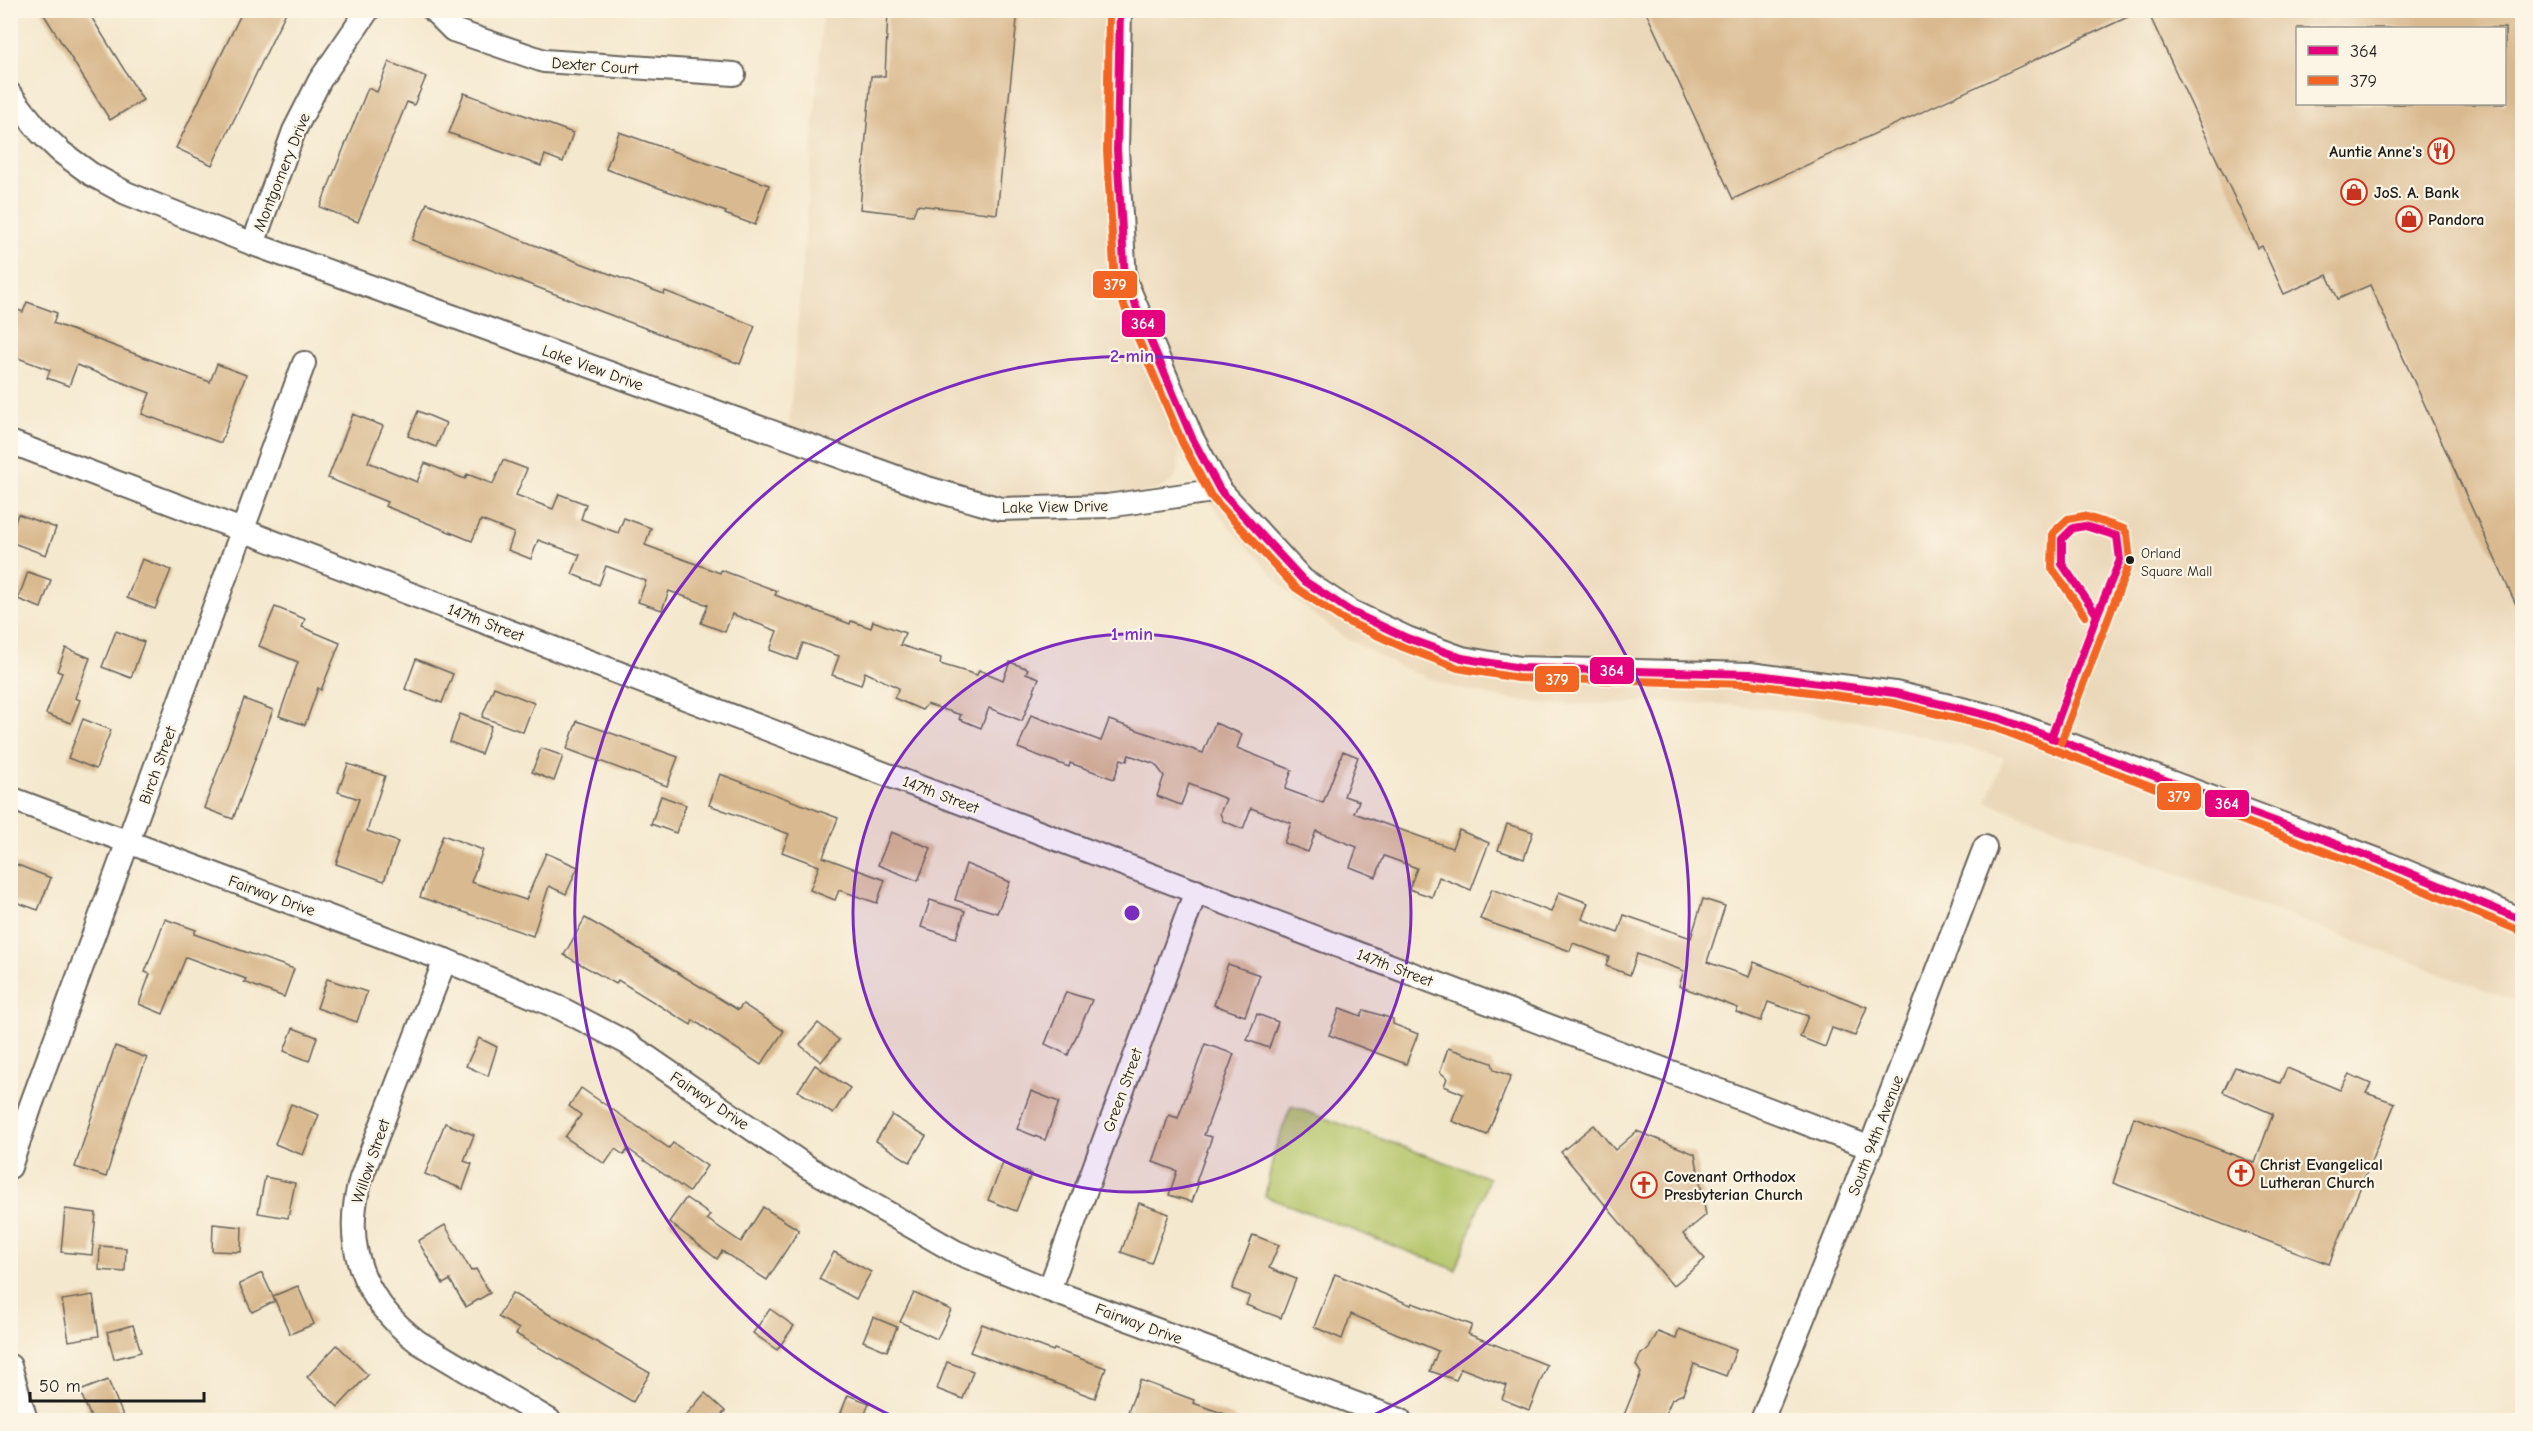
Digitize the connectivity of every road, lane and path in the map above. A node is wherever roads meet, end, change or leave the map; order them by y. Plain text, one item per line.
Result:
1 (368, 10) edge
2 (433, 10) edge
3 (1120, 10) edge
4 (734, 74) dead end
5 (10, 94) edge
6 (253, 244) junction
7 (304, 363) dead end
8 (10, 442) edge
9 (1220, 490) junction
10 (244, 530) junction
11 (10, 798) edge
12 (128, 842) junction
13 (1984, 847) dead end
14 (1196, 891) junction
15 (2523, 920) edge
16 (445, 960) junction
17 (1871, 1148) junction
18 (10, 1167) edge
19 (1049, 1290) junction
20 (10, 1366) edge
21 (26, 1420) edge
22 (549, 1420) edge
23 (1400, 1420) edge
24 (1762, 1420) edge

1 - 6 street, Montgomery Drive
2 - 4 street, Dexter Court
3 - 9 street
5 - 6 street, Lake View Drive
6 - 9 street, Lake View Drive
7 - 10 street, Birch Street
8 - 10 street, 147th Street
9 - 15 street
10 - 12 street, Birch Street
10 - 14 street, 147th Street
11 - 12 street, Fairway Drive
12 - 16 street, Fairway Drive
12 - 18 street, Birch Street
13 - 17 street, South 94th Avenue
14 - 17 street, 147th Street
14 - 19 street, Green Street
16 - 19 street, Fairway Drive
16 - 22 street, Willow Street
17 - 24 street, South 94th Avenue
19 - 23 street, Fairway Drive
20 - 21 street

